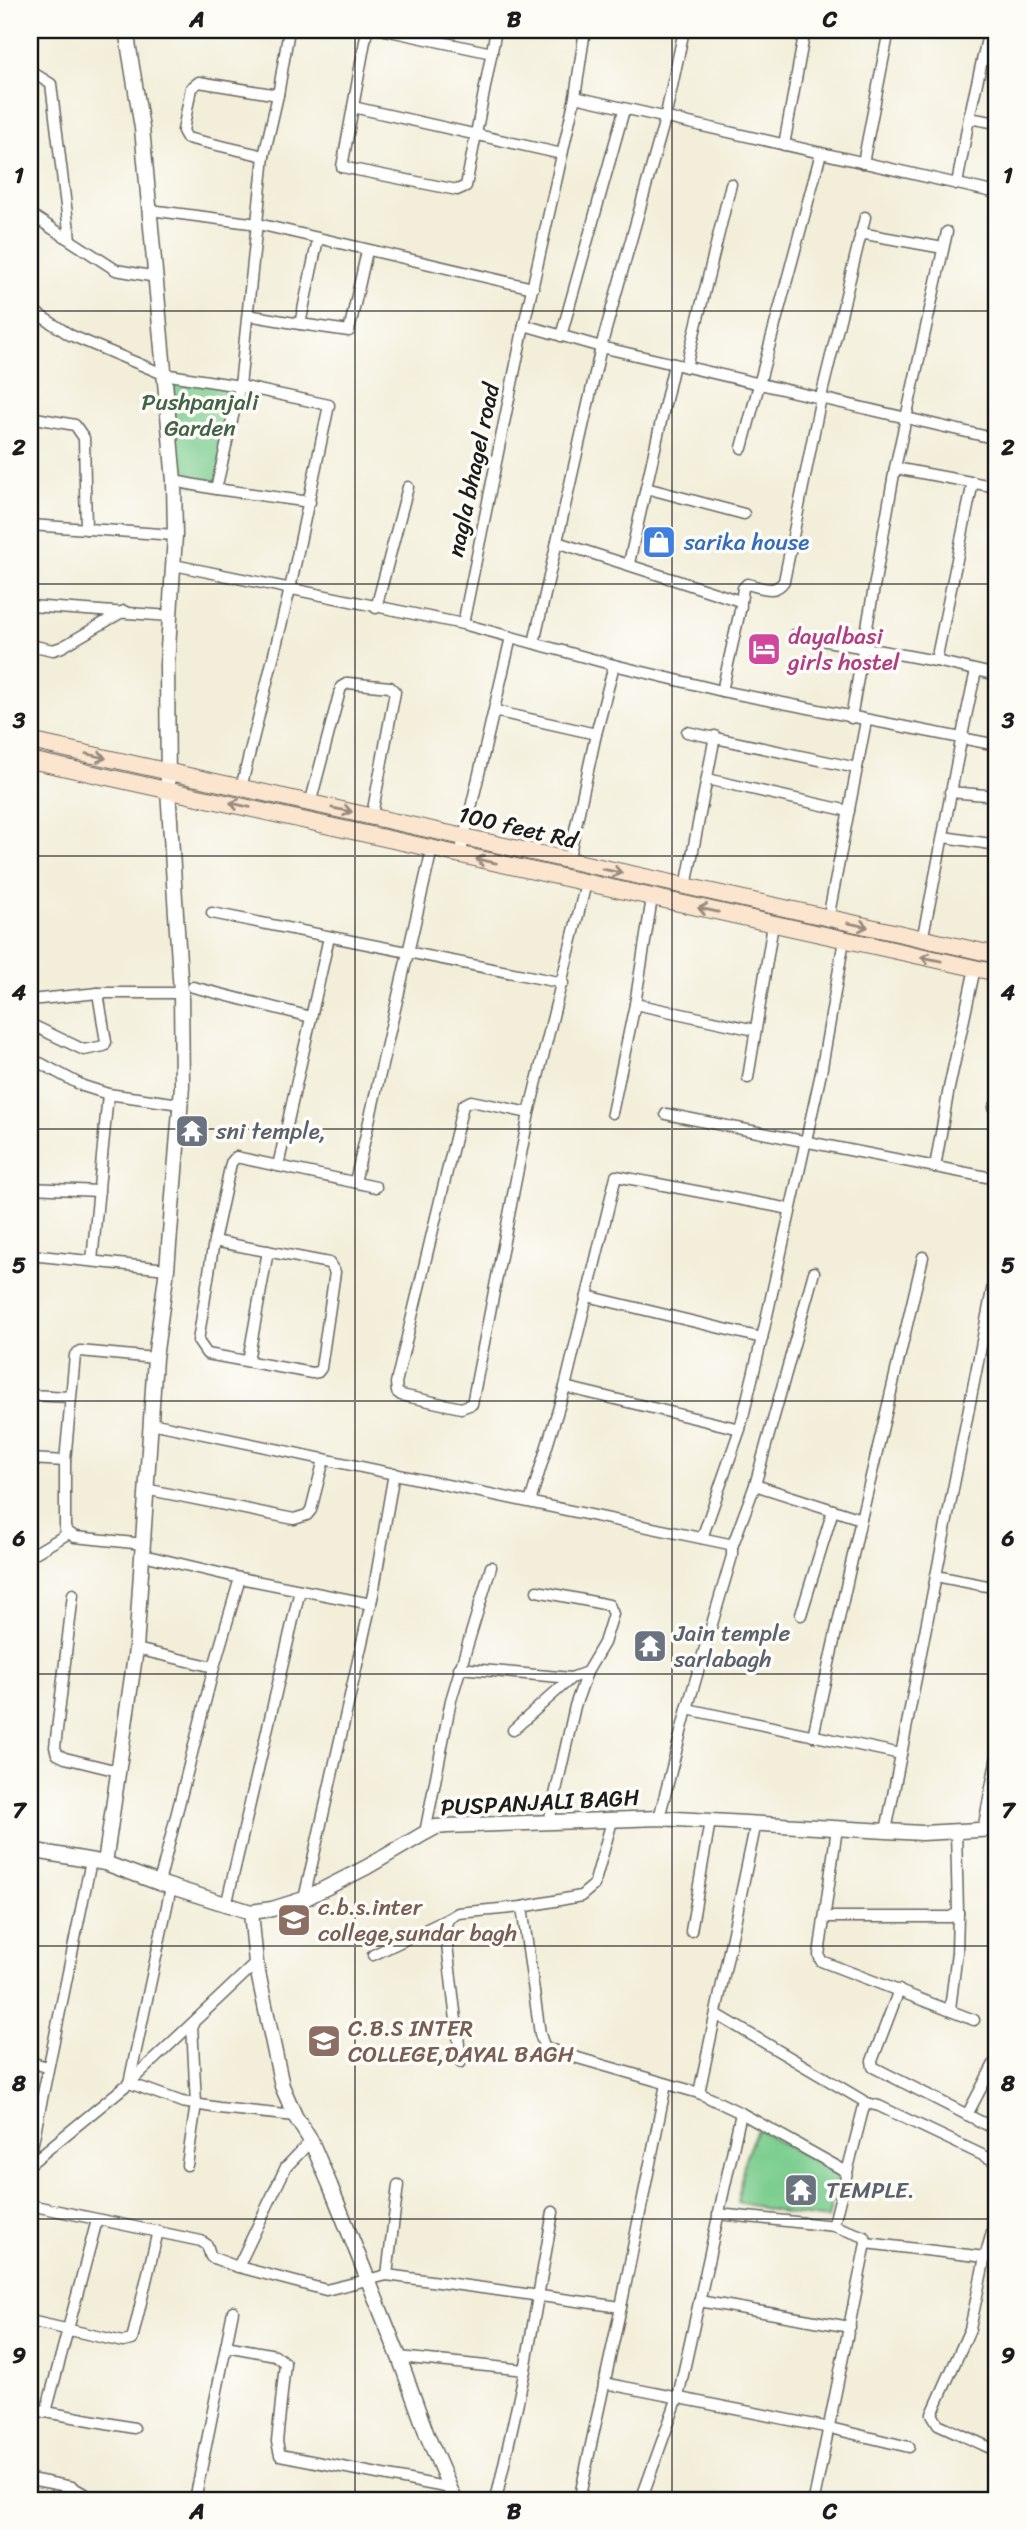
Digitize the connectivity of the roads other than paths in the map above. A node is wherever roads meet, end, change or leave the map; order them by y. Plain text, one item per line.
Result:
1 (126, 30) edge
2 (289, 30) edge
3 (367, 30) edge
4 (385, 30) edge
5 (496, 30) edge
6 (585, 30) edge
7 (684, 30) edge
8 (805, 30) edge
9 (889, 30) edge
10 (989, 30) edge
11 (413, 32) edge
12 (992, 44) edge
13 (492, 53) junction
14 (30, 71) edge
15 (278, 95) junction
16 (575, 97) junction
17 (353, 107) junction
18 (624, 110) junction
19 (969, 118) junction
20 (665, 119) junction
21 (997, 123) edge
22 (475, 135) junction
23 (784, 145) junction
24 (821, 153) junction
25 (562, 154) junction
26 (264, 156) junction
27 (863, 163) junction
28 (731, 184) dead end
29 (957, 184) junction
30 (997, 193) edge
31 (149, 210) junction
32 (30, 214) edge
33 (865, 217) dead end
34 (258, 224) junction
35 (947, 232) dead end
36 (860, 233) junction
37 (70, 239) junction
38 (318, 239) junction
39 (943, 248) junction
40 (367, 251) junction
41 (156, 278) junction
42 (533, 288) junction
43 (30, 309) edge
44 (248, 315) junction
45 (300, 324) junction
46 (524, 325) junction
47 (562, 335) junction
48 (601, 347) junction
49 (680, 366) junction
50 (163, 374) junction
51 (759, 384) junction
52 (240, 386) junction
53 (821, 397) junction
54 (30, 417) edge
55 (906, 418) junction
56 (997, 436) edge
57 (742, 449) dead end
58 (895, 468) junction
59 (174, 481) junction
60 (973, 482) junction
61 (408, 487) dead end
62 (997, 487) edge
63 (646, 488) junction
64 (216, 489) junction
65 (310, 502) junction
66 (744, 514) dead end
67 (30, 524) edge
68 (86, 529) junction
69 (175, 535) junction
70 (557, 542) junction
71 (629, 563) junction
72 (174, 565) junction
73 (290, 589) junction
74 (741, 602) junction
75 (30, 606) edge
76 (376, 608) junction
77 (124, 611) junction
78 (170, 616) junction
79 (463, 624) junction
80 (794, 635) dead end
81 (511, 637) junction
82 (534, 643) junction
83 (30, 645) edge
84 (865, 649) junction
85 (936, 661) junction
86 (614, 665) junction
87 (976, 671) junction
88 (997, 675) edge
89 (722, 691) junction
90 (494, 711) junction
91 (851, 718) junction
92 (866, 721) junction
93 (687, 732) dead end
94 (596, 734) junction
95 (715, 736) junction
96 (961, 738) junction
97 (30, 741) edge
98 (997, 746) edge
99 (30, 760) edge
100 (857, 768) junction
101 (169, 772) junction
102 (707, 779) junction
103 (241, 788) junction
104 (168, 789) junction
105 (950, 792) junction
106 (997, 796) edge
107 (310, 804) junction
108 (849, 811) junction
109 (372, 816) junction
110 (944, 836) junction
111 (464, 838) junction
112 (997, 845) edge
113 (432, 849) junction
114 (460, 855) junction
115 (568, 862) junction
116 (586, 883) junction
117 (686, 887) junction
118 (652, 898) junction
119 (212, 913) dead end
120 (828, 919) junction
121 (773, 924) junction
122 (329, 937) junction
123 (922, 939) junction
124 (844, 940) junction
125 (408, 952) junction
126 (997, 955) edge
127 (975, 968) junction
128 (997, 973) edge
129 (562, 983) junction
130 (187, 990) junction
131 (98, 993) junction
132 (30, 1000) edge
133 (635, 1004) junction
134 (311, 1017) junction
135 (30, 1024) edge
136 (755, 1030) junction
137 (748, 1078) dead end
138 (30, 1079) edge
139 (108, 1094) junction
140 (180, 1104) junction
141 (612, 1112) dead end
142 (529, 1113) junction
143 (666, 1114) dead end
144 (805, 1142) junction
145 (278, 1166) junction
146 (935, 1167) junction
147 (997, 1179) edge
148 (355, 1182) junction
149 (376, 1187) dead end
150 (30, 1188) edge
151 (99, 1191) junction
152 (790, 1209) junction
153 (214, 1241) junction
154 (268, 1251) junction
155 (30, 1255) edge
156 (923, 1257) dead end
157 (92, 1261) junction
158 (997, 1265) edge
159 (167, 1269) junction
160 (814, 1272) dead end
161 (587, 1296) junction
162 (992, 1312) edge
163 (762, 1338) junction
164 (155, 1358) junction
165 (248, 1361) junction
166 (565, 1387) junction
167 (30, 1395) edge
168 (70, 1398) junction
169 (150, 1423) junction
170 (740, 1429) junction
171 (30, 1459) edge
172 (324, 1459) junction
173 (65, 1461) junction
174 (394, 1474) junction
175 (755, 1485) junction
176 (145, 1489) junction
177 (530, 1502) junction
178 (833, 1510) junction
179 (861, 1519) junction
180 (69, 1534) junction
181 (702, 1538) junction
182 (732, 1547) junction
183 (143, 1549) junction
184 (30, 1556) edge
185 (491, 1567) dead end
186 (936, 1576) junction
187 (240, 1578) junction
188 (997, 1588) edge
189 (300, 1590) junction
190 (537, 1591) dead end
191 (73, 1594) dead end
192 (371, 1604) junction
193 (801, 1615) dead end
194 (136, 1649) junction
195 (214, 1667) junction
196 (459, 1668) junction
197 (587, 1671) junction
198 (572, 1678) junction
199 (687, 1709) junction
200 (513, 1730) dead end
201 (813, 1736) junction
202 (901, 1754) junction
203 (997, 1756) edge
204 (118, 1771) junction
205 (659, 1818) junction
206 (612, 1821) junction
207 (710, 1821) junction
208 (549, 1822) junction
209 (756, 1823) junction
210 (837, 1828) junction
211 (990, 1830) edge
212 (886, 1831) junction
213 (956, 1831) junction
214 (425, 1833) junction
215 (30, 1850) edge
216 (98, 1862) junction
217 (165, 1885) junction
218 (304, 1899) junction
219 (226, 1906) junction
220 (522, 1907) junction
221 (251, 1912) junction
222 (958, 1913) junction
223 (826, 1917) junction
224 (448, 1919) junction
225 (691, 1931) dead end
226 (373, 1955) dead end
227 (256, 1963) junction
228 (899, 1990) junction
229 (950, 2009) junction
230 (716, 2014) junction
231 (974, 2020) dead end
232 (192, 2024) junction
233 (997, 2058) edge
234 (30, 2062) edge
235 (461, 2062) dead end
236 (47, 2067) junction
237 (130, 2082) junction
238 (666, 2084) junction
239 (699, 2093) junction
240 (867, 2103) junction
241 (196, 2104) junction
242 (741, 2113) junction
243 (967, 2115) junction
244 (295, 2116) junction
245 (997, 2130) edge
246 (311, 2141) junction
247 (30, 2157) edge
248 (997, 2162) edge
249 (30, 2164) edge
250 (187, 2165) dead end
251 (847, 2172) junction
252 (398, 2185) dead end
253 (30, 2205) edge
254 (553, 2212) dead end
255 (718, 2214) junction
256 (997, 2214) edge
257 (97, 2220) junction
258 (835, 2226) junction
259 (158, 2231) junction
260 (866, 2243) junction
261 (985, 2257) junction
262 (238, 2267) junction
263 (387, 2275) junction
264 (367, 2279) junction
265 (539, 2297) junction
266 (699, 2301) junction
267 (621, 2307) junction
268 (233, 2311) dead end
269 (30, 2321) edge
270 (850, 2327) junction
271 (68, 2331) junction
272 (226, 2346) junction
273 (399, 2357) junction
274 (525, 2370) junction
275 (604, 2383) junction
276 (678, 2397) junction
277 (30, 2409) edge
278 (46, 2412) junction
279 (134, 2428) dead end
280 (830, 2428) junction
281 (909, 2446) dead end
282 (997, 2451) edge
283 (30, 2479) edge
284 (452, 2494) edge
285 (88, 2499) edge
286 (195, 2500) edge
287 (496, 2500) edge
288 (579, 2500) edge
289 (642, 2500) edge
290 (814, 2500) edge

1 - 31 street
2 - 15 street
3 - 17 street
4 - 11 street
5 - 13 street
6 - 16 street, nagla bhagel road
7 - 20 street
8 - 23 street
9 - 27 street
10 - 12 street
11 - 13 street
12 - 19 street
13 - 22 street
14 - 37 street
15 - 26 street
15 - 26 street
16 - 18 street
16 - 25 street, nagla bhagel road
17 - 22 street
17 - 22 street
18 - 20 street
18 - 47 street
19 - 21 street
19 - 29 street
20 - 23 street
20 - 48 street
22 - 25 street
23 - 24 street
24 - 27 street
24 - 51 street
25 - 42 street, nagla bhagel road
26 - 34 street
27 - 29 street
28 - 49 street
29 - 30 street
31 - 34 street
31 - 41 street
32 - 37 street
33 - 36 street
34 - 38 street
34 - 44 street
35 - 39 street
36 - 39 street
36 - 53 street
37 - 41 street
38 - 40 street
38 - 45 street
39 - 55 street
40 - 42 street
40 - 45 street
41 - 50 street
42 - 46 street, nagla bhagel road
43 - 50 street
44 - 45 street
44 - 52 street
46 - 47 street
46 - 79 street, nagla bhagel road
47 - 48 street
48 - 49 street
48 - 70 street
49 - 51 street
49 - 63 street
50 - 52 street
50 - 59 street
51 - 53 street
51 - 57 street
52 - 64 street
52 - 65 street
53 - 55 street
53 - 74 street
54 - 68 street
55 - 56 street
55 - 58 street
58 - 60 street
58 - 84 street
59 - 64 street
59 - 69 street
60 - 62 street
60 - 85 street
61 - 76 street
63 - 66 street
63 - 71 street
64 - 65 street
65 - 73 street
67 - 68 street
68 - 69 street
69 - 72 street
70 - 71 street
70 - 82 street
71 - 74 street
72 - 73 street
72 - 78 street
73 - 76 street
73 - 103 street
74 - 89 street
75 - 77 street
76 - 79 street
77 - 78 street
77 - 83 street
78 - 101 street
79 - 81 street
80 - 84 street
81 - 82 street
81 - 90 street
82 - 86 street
84 - 85 street
84 - 91 street
85 - 87 street
86 - 89 street
86 - 94 street
87 - 88 street
87 - 96 street
89 - 91 street
90 - 94 street
90 - 111 street
91 - 92 street
92 - 96 street
92 - 100 street
93 - 95 street
94 - 115 street
95 - 100 street
95 - 102 street
96 - 98 street
96 - 105 street
97 -> 101 main road, 100 feet Rd
99 - 104 main road
100 - 108 street
101 - 103 main road, 100 feet Rd
101 - 104 street
102 - 108 street
102 - 117 street
103 - 107 main road, 100 feet Rd
113 -> 104 main road
104 - 130 street
105 - 106 street
105 - 110 street
107 -> 109 main road, 100 feet Rd
107 - 109 street
108 - 120 street
109 - 111 main road, 100 feet Rd
110 - 112 street
110 - 123 street
111 - 114 street
111 - 115 main road, 100 feet Rd
113 - 114 main road
113 - 125 street
116 -> 114 main road
115 -> 117 main road, 100 feet Rd
116 - 118 main road
116 - 129 street
117 - 120 main road, 100 feet Rd
121 -> 118 main road
118 - 133 street
119 - 122 street
120 -> 123 main road, 100 feet Rd
121 - 124 main road
121 - 136 street
122 - 125 street
122 - 134 street
123 - 126 main road, 100 feet Rd
127 -> 124 main road
124 - 144 street
125 - 129 street
125 - 148 street
127 - 128 main road
127 - 146 street
129 - 142 street
130 - 131 street
130 - 134 street
130 - 140 street
131 - 132 street
131 - 135 street
133 - 136 street
133 - 141 street
134 - 145 street
136 - 137 street
138 - 139 street
139 - 140 street
139 - 151 street
140 - 159 street
142 - 142 street
143 - 144 street
144 - 146 street
144 - 152 street
145 - 148 street
145 - 153 street
146 - 147 street
148 - 149 street
150 - 151 street
151 - 157 street
152 - 161 street
152 - 163 street
153 - 154 street
153 - 165 street
154 - 165 street
154 - 165 street
155 - 157 street
156 - 179 street
157 - 159 street
158 - 162 street
159 - 164 street
160 - 175 street
161 - 163 street
161 - 166 street
162 - 186 street
163 - 170 street
164 - 168 street
164 - 169 street
166 - 170 street
166 - 177 street
167 - 168 street
168 - 173 street
169 - 172 street
169 - 176 street
170 - 181 street
171 - 173 street
172 - 174 street
172 - 176 street
173 - 180 street
174 - 177 street
174 - 192 street
175 - 178 street
175 - 182 street
176 - 183 street
177 - 181 street
178 - 179 street
178 - 193 street
179 - 201 street
180 - 183 street
180 - 184 street
181 - 182 street
182 - 199 street
183 - 187 street
183 - 194 street
185 - 196 street
186 - 188 street
186 - 202 street
187 - 189 street
187 - 195 street
189 - 192 street
189 - 219 street
190 - 197 street
191 - 204 street
192 - 218 street
194 - 195 street
194 - 204 street
195 - 217 street
196 - 198 street
196 - 214 street
197 - 198 street
197 - 208 street
198 - 200 street
199 - 201 street
199 - 205 street
201 - 202 street
202 - 212 street
203 - 211 street
204 - 216 street
205 - 206 street, PUSPANJALI BAGH
205 - 207 street, PUSPANJALI BAGH
206 - 208 street, PUSPANJALI BAGH
206 - 220 street
207 - 209 street, PUSPANJALI BAGH
207 - 225 street
208 - 214 street, PUSPANJALI BAGH
209 - 210 street, PUSPANJALI BAGH
209 - 230 street
210 - 212 street, PUSPANJALI BAGH
210 - 223 street
211 - 213 street, PUSPANJALI BAGH
212 - 213 street, PUSPANJALI BAGH
213 - 222 street
214 - 218 street, PUSPANJALI BAGH
215 - 216 street, PUSPANJALI BAGH
216 - 217 street, PUSPANJALI BAGH
216 - 236 street
217 - 219 street, PUSPANJALI BAGH
217 - 237 street
218 - 221 street, PUSPANJALI BAGH
219 - 221 street, PUSPANJALI BAGH
220 - 224 street
220 - 238 street
221 - 227 street
222 - 223 street
222 - 229 street
223 - 228 street
224 - 226 street
224 - 235 street
227 - 232 street
227 - 244 street
228 - 229 street
228 - 243 street
229 - 231 street
230 - 239 street
230 - 240 street
232 - 237 street
232 - 241 street
233 - 243 street
234 - 236 street
236 - 247 street
237 - 241 street
237 - 249 street
238 - 239 street
238 - 267 street
239 - 242 street
240 - 248 street
240 - 251 street
241 - 244 street
241 - 250 street
242 - 251 street
242 - 255 street
243 - 245 street
244 - 246 street
246 - 262 street
246 - 264 street
251 - 258 street
252 - 263 street
253 - 257 street
254 - 265 street
255 - 258 street
255 - 266 street
256 - 261 street
257 - 259 street
257 - 271 street
258 - 260 street
259 - 262 street
259 - 271 street
260 - 261 street
260 - 270 street
261 - 282 street
262 - 264 street
263 - 264 street
263 - 265 street
264 - 273 street
265 - 267 street
265 - 274 street
266 - 270 street
266 - 276 street
267 - 275 street
268 - 272 street
269 - 271 street
270 - 280 street
271 - 278 street
272 - 284 street
272 - 286 street
273 - 274 street
273 - 284 street
274 - 287 street
275 - 276 street
275 - 288 street
276 - 280 street
276 - 289 street
277 - 278 street
278 - 279 street
280 - 281 street
280 - 290 street
283 - 285 street

